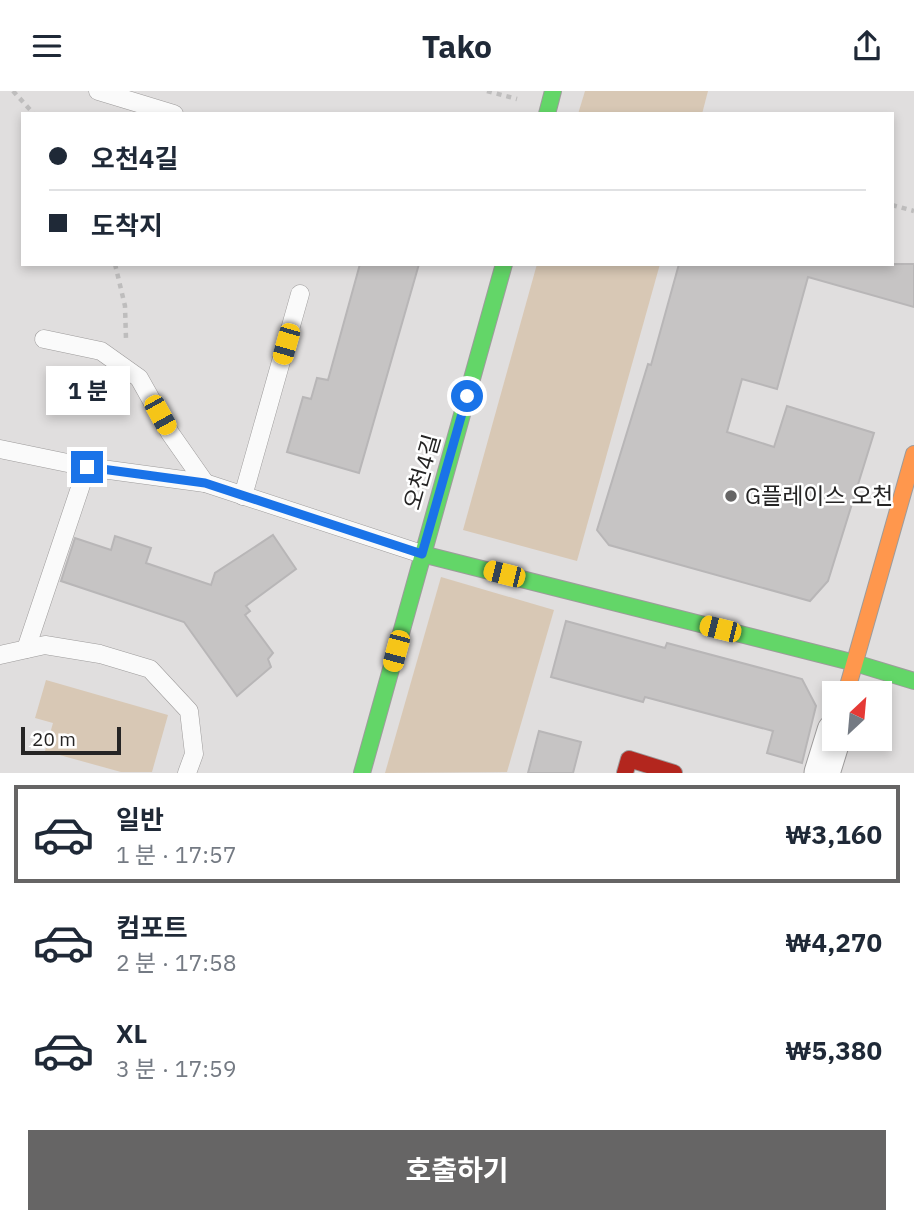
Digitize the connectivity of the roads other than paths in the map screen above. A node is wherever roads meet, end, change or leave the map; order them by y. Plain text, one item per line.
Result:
1 (98, 91) edge
2 (553, 91) edge
3 (167, 112) edge
4 (548, 112) edge
5 (503, 266) edge
6 (300, 294) dead end
7 (44, 339) dead end
8 (0, 449) edge
9 (914, 454) edge
10 (87, 467) junction
11 (205, 483) junction
12 (243, 496) junction
13 (904, 527) edge
14 (422, 554) junction
15 (26, 649) junction
16 (0, 655) edge
17 (855, 663) junction
18 (850, 681) edge
19 (914, 681) edge
20 (829, 751) edge
21 (187, 772) edge
22 (362, 772) edge
23 (625, 772) edge
24 (674, 772) edge
25 (822, 772) edge

1 - 3 lane
2 - 4 street
5 - 14 street, 오천4길
6 - 12 lane
7 - 11 lane
8 - 10 lane
9 - 13 street
10 - 11 lane
10 - 15 lane
11 - 12 lane
12 - 14 lane
13 - 17 street
14 - 17 street
14 - 22 street, 오천4길
15 - 16 lane
15 - 21 lane
17 - 18 street
17 - 19 street
20 - 25 street
23 - 24 street

